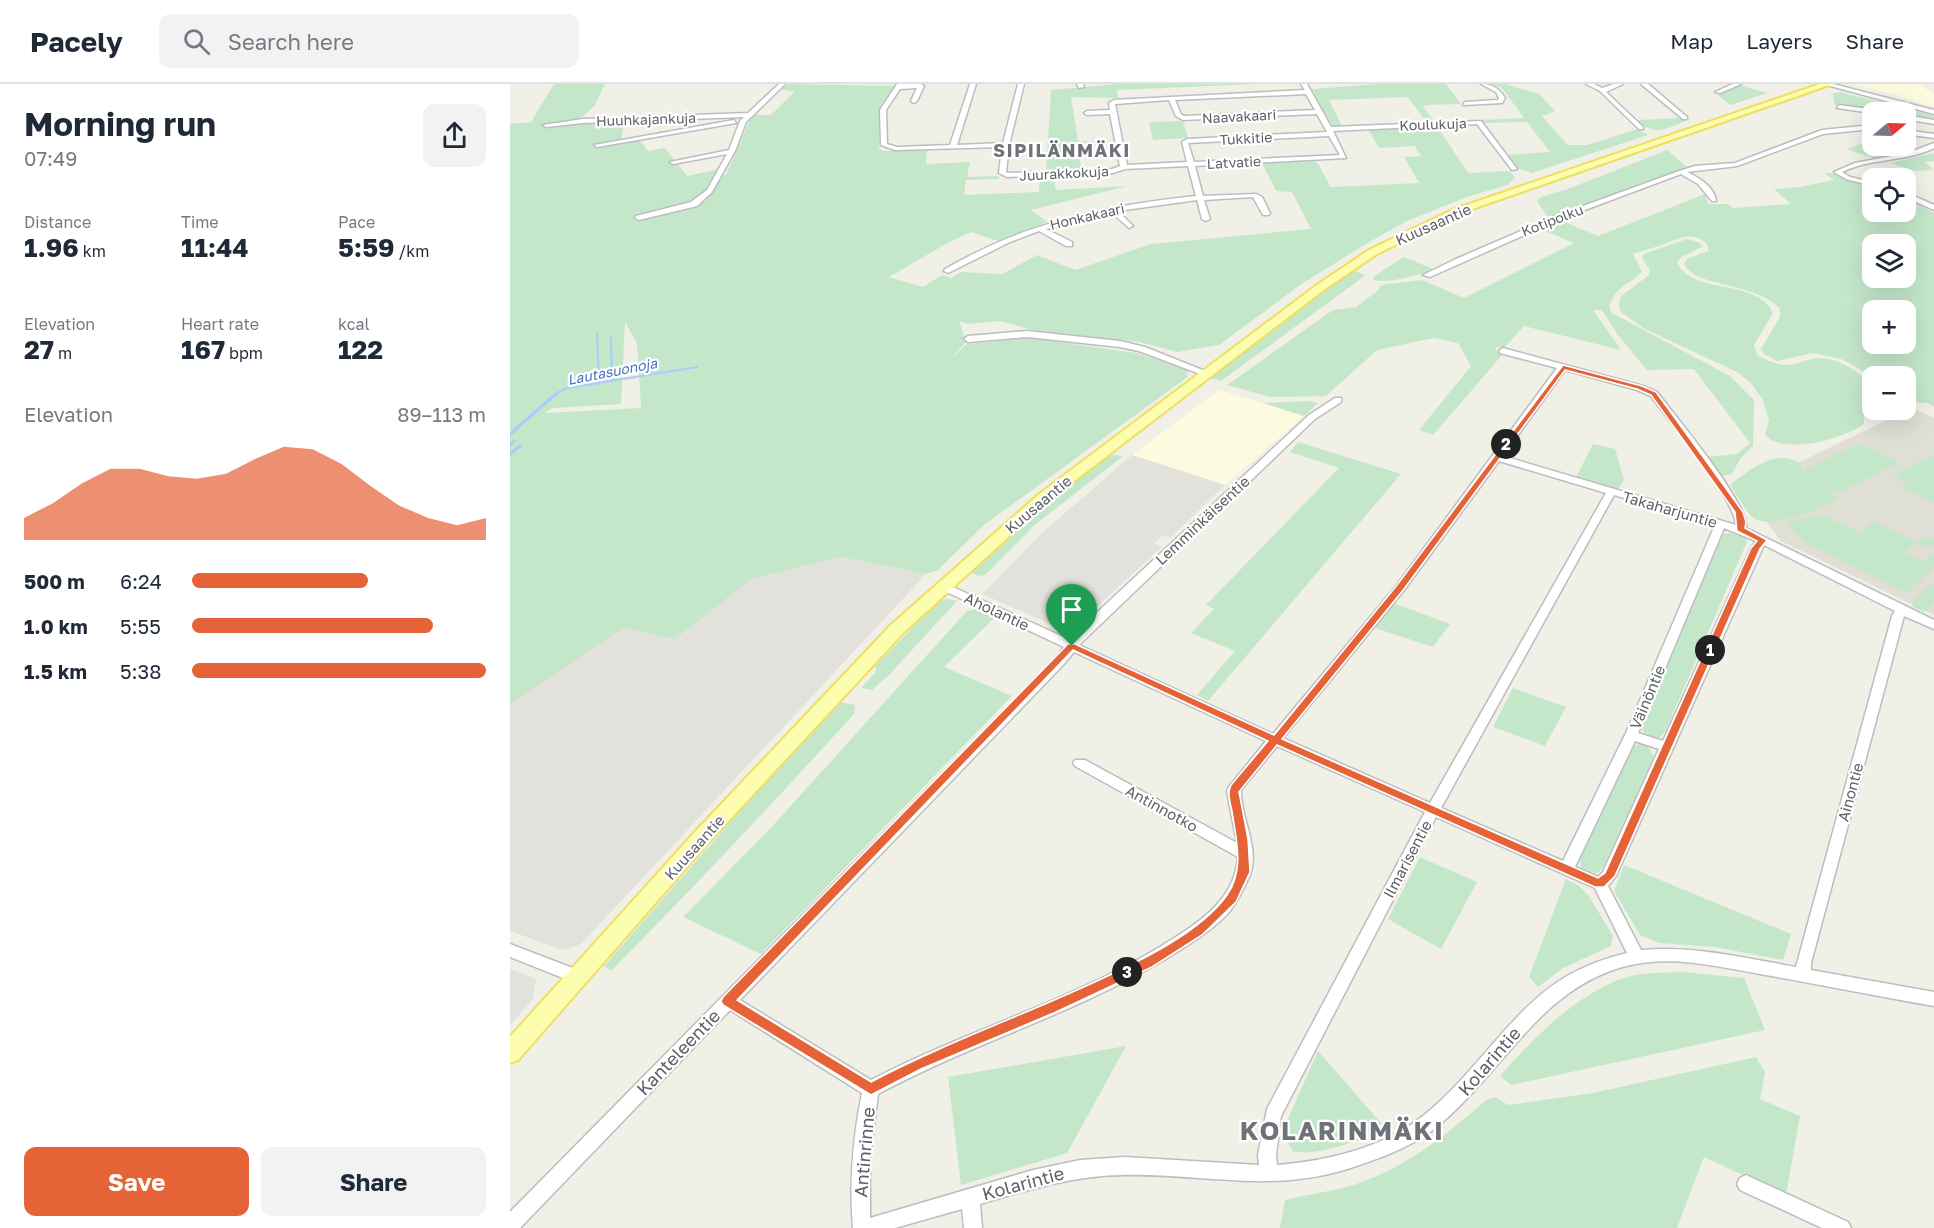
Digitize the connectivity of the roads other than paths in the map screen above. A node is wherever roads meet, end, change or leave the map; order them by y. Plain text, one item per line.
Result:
1 (782, 84) edge
2 (974, 84) edge
3 (1021, 84) edge
4 (1304, 84) edge
5 (1484, 84) edge
6 (1589, 84) edge
7 (1620, 84) edge
8 (1644, 84) edge
9 (1738, 84) edge
10 (1811, 84) edge
11 (1827, 84) edge
12 (1836, 84) edge
13 (899, 85) edge
14 (1603, 90) junction
15 (1308, 92) junction
16 (1718, 92) dead end
17 (1171, 98) junction
18 (914, 101) dead end
19 (1839, 107) dead end
20 (1862, 110) edge
21 (1934, 111) edge
22 (1113, 112) junction
23 (1319, 112) junction
24 (1087, 113) dead end
25 (745, 118) junction
26 (1685, 118) dead end
27 (1916, 119) edge
28 (1479, 122) junction
29 (1934, 122) edge
30 (546, 125) dead end
31 (1641, 128) dead end
32 (1862, 128) edge
33 (1692, 129) junction
34 (1330, 131) junction
35 (1916, 134) edge
36 (1934, 136) edge
37 (597, 145) dead end
38 (1006, 146) junction
39 (1934, 146) edge
40 (953, 147) junction
41 (732, 151) junction
42 (673, 162) dead end
43 (1192, 164) junction
44 (1124, 167) junction
45 (1514, 169) dead end
46 (1681, 172) junction
47 (1862, 181) edge
48 (1200, 198) junction
49 (1916, 199) edge
50 (1714, 200) dead end
51 (1934, 208) edge
52 (1112, 209) junction
53 (1266, 213) dead end
54 (639, 218) dead end
55 (1206, 219) dead end
56 (1129, 226) dead end
57 (1039, 228) junction
58 (1069, 244) dead end
59 (948, 272) dead end
60 (1427, 275) dead end
61 (968, 339) dead end
62 (1503, 351) dead end
63 (1563, 367) junction
64 (1206, 373) junction
65 (1338, 400) dead end
66 (1496, 457) junction
67 (1611, 492) junction
68 (1721, 523) junction
69 (1740, 529) junction
70 (1762, 540) junction
71 (942, 586) junction
72 (1902, 609) junction
73 (1934, 625) edge
74 (1072, 646) junction
75 (1631, 735) junction
76 (1275, 740) junction
77 (1668, 747) junction
78 (1080, 763) dead end
79 (1434, 809) junction
80 (1243, 853) junction
81 (1567, 868) junction
82 (1599, 884) junction
83 (510, 950) edge
84 (1636, 957) junction
85 (1804, 975) junction
86 (578, 977) junction
87 (1934, 999) edge
88 (728, 1001) junction
89 (510, 1053) edge
90 (871, 1089) junction
91 (1269, 1174) junction
92 (1746, 1184) dead end
93 (970, 1198) junction
94 (510, 1225) edge
95 (864, 1228) edge
96 (973, 1228) edge
97 (1842, 1228) edge

1 - 25 street
2 - 40 street
3 - 38 street
4 - 15 street
5 - 28 street
6 - 14 street
7 - 14 street
8 - 26 street
9 - 16 street
10 - 33 main road, Kuusaantie
11 - 21 street
11 - 33 main road, Kuusaantie
12 - 21 street
13 - 18 street
13 - 40 street
14 - 31 street
15 - 17 street
15 - 23 street
17 - 22 street
17 - 23 street, Naavakaari
19 - 20 street
22 - 24 street
22 - 44 street
23 - 34 street
25 - 30 street, Huuhkajankuja
25 - 37 street
25 - 41 street
27 - 29 street
28 - 34 street, Koulukuja
28 - 45 street, Koulukuja
32 - 46 street, Kotipolku
33 - 64 main road, Kuusaantie
34 - 43 street, Tukkitie
34 - 43 street, Latvatie
35 - 36 street
38 - 40 street
38 - 44 street, Juurakkokuja
39 - 47 street
41 - 42 street
41 - 54 street
43 - 44 street, Latvatie
43 - 48 street
46 - 50 street
46 - 60 street, Kotipolku
48 - 52 street, Honkakaari
48 - 53 street, Honkakaari
48 - 55 street
49 - 51 street
52 - 56 street
52 - 57 street, Honkakaari
57 - 58 street
57 - 59 street, Honkakaari
61 - 64 street
62 - 63 street
63 - 66 street, Antinrinne
63 - 69 street
64 - 71 main road, Kuusaantie
65 - 74 street, Lemminkäisentie
66 - 67 street, Takaharjuntie
66 - 76 street, Antinrinne
67 - 68 street, Takaharjuntie
67 - 79 street, Ilmarisentie
68 - 69 street, Takaharjuntie
68 - 75 street, Väinöntie
69 - 70 street, Takaharjuntie
70 - 72 street, Takaharjuntie
70 - 77 street
71 - 74 street, Aholantie
71 - 86 main road, Kuusaantie
72 - 73 street, Takaharjuntie
72 - 85 street, Ainontie
74 - 76 street, Aholantie
74 - 88 street, Kanteleentie
75 - 77 street
75 - 81 street, Väinöntie
76 - 79 street, Aholantie
76 - 80 street, Antinrinne
77 - 82 street
78 - 80 street, Antinnotko
79 - 81 street, Aholantie
79 - 91 street, Ilmarisentie
80 - 90 street, Antinrinne
81 - 82 street, Aholantie
82 - 84 street
83 - 86 street
84 - 85 street, Kolarintie
84 - 91 street, Kolarintie
85 - 87 street, Kolarintie
86 - 89 main road, Kuusaantie
88 - 90 street
88 - 94 street, Kanteleentie
90 - 95 street, Antinrinne
91 - 93 street, Kolarintie
92 - 97 street
93 - 95 street, Kolarintie
93 - 96 street

